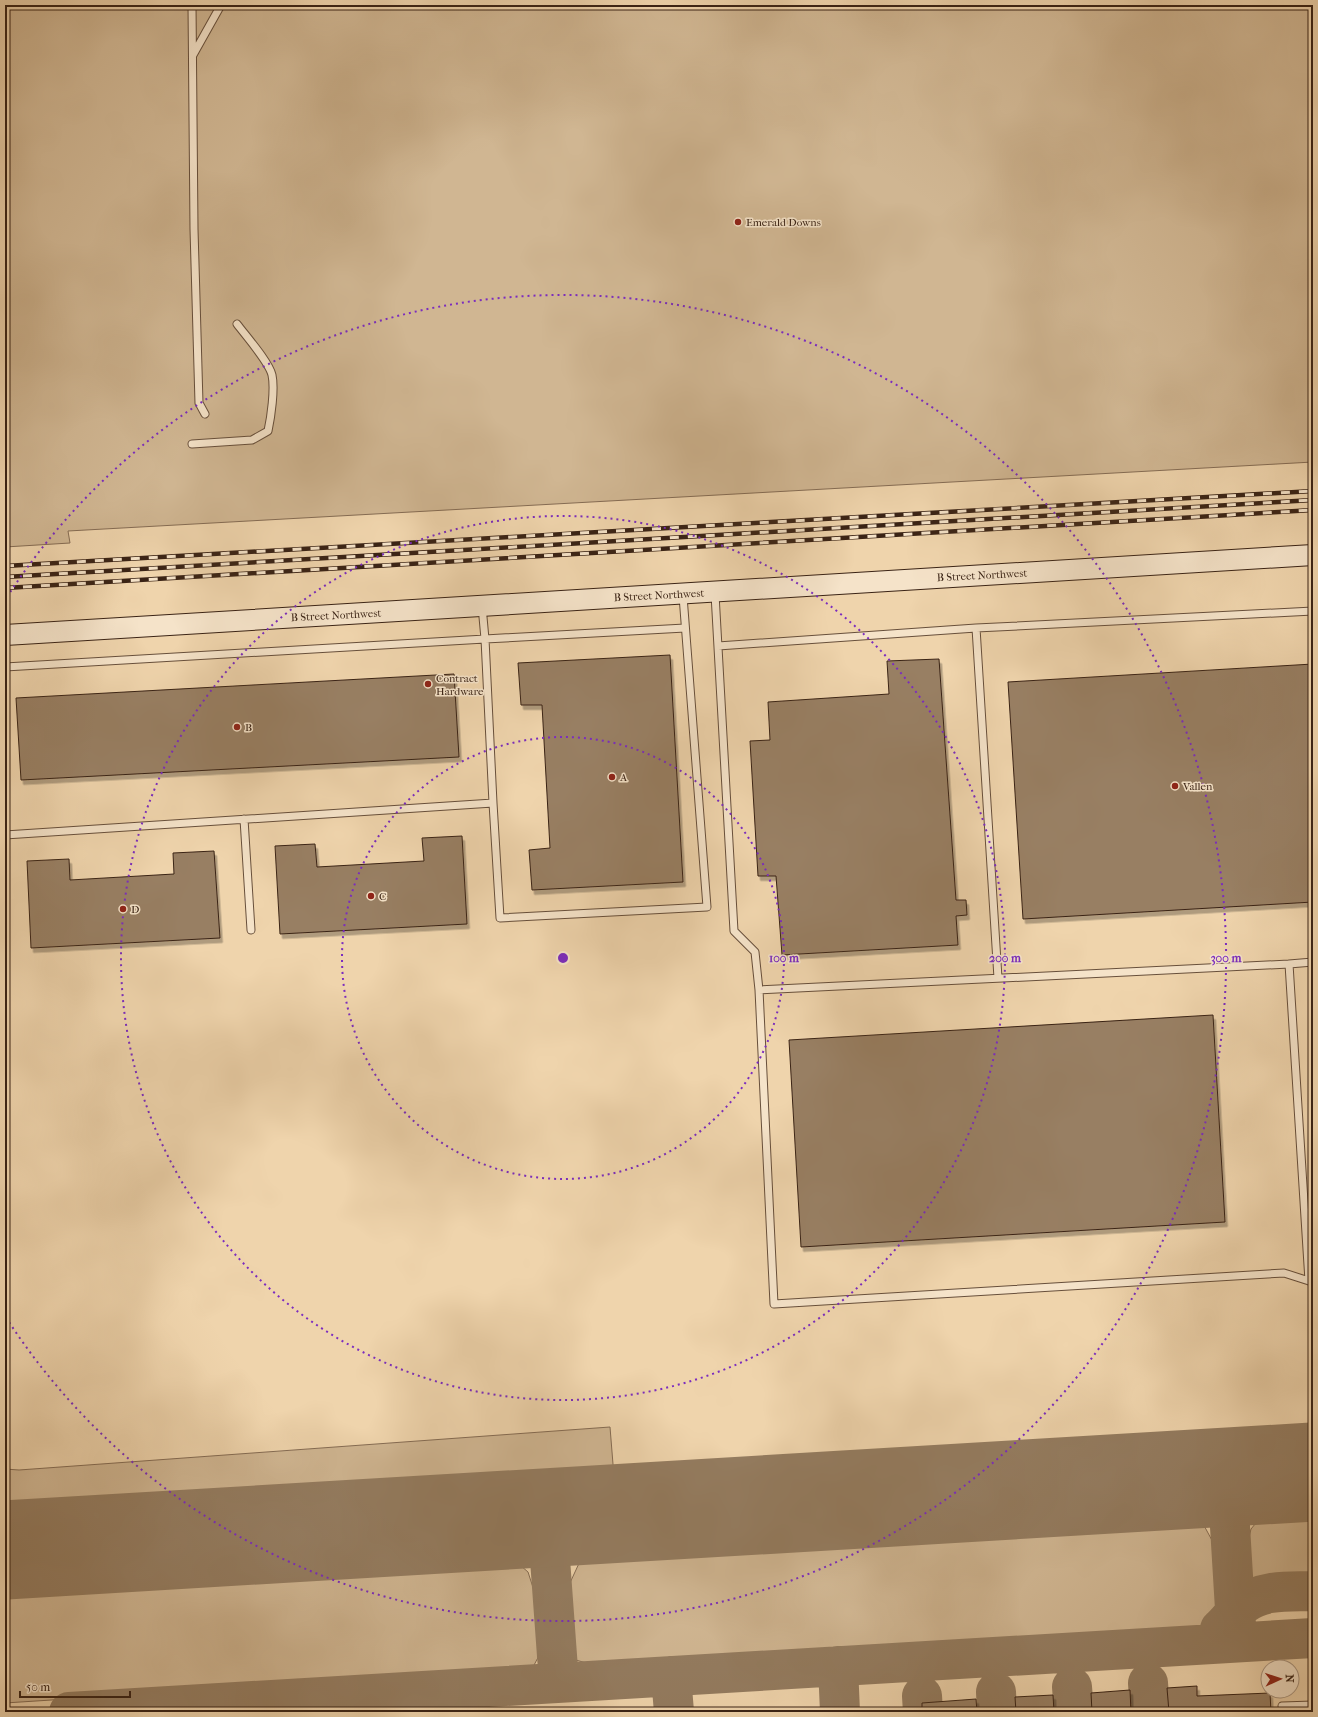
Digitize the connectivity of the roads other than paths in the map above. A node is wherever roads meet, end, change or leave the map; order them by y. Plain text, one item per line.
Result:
1 (192, 5) edge
2 (221, 5) edge
3 (192, 56) junction
4 (236, 324) dead end
5 (205, 414) dead end
6 (192, 444) dead end
7 (1313, 555) edge
8 (714, 592) junction
9 (682, 593) junction
10 (482, 606) junction
11 (1313, 611) edge
12 (685, 628) junction
13 (976, 628) junction
14 (5, 635) edge
15 (485, 639) junction
16 (718, 646) junction
17 (5, 667) edge
18 (494, 803) junction
19 (244, 819) junction
20 (5, 835) edge
21 (251, 930) dead end
22 (1313, 962) edge
23 (1289, 964) junction
24 (998, 978) junction
25 (758, 990) junction
26 (1311, 1281) edge
27 (1313, 1705) edge
28 (1283, 1712) edge

1 - 3 lane
2 - 3 lane
3 - 5 lane
4 - 6 lane
7 - 8 street, B Street Northwest
8 - 9 street, B Street Northwest
8 - 16 lane
9 - 10 street, B Street Northwest
9 - 12 lane
10 - 14 street, B Street Northwest
10 - 15 lane
11 - 13 lane
12 - 15 lane
12 - 18 lane
13 - 16 lane
13 - 24 lane
15 - 17 lane
15 - 18 lane
16 - 25 lane
18 - 19 lane
19 - 20 lane
19 - 21 lane
22 - 23 lane
23 - 24 lane
23 - 26 lane
24 - 25 lane
25 - 26 lane
27 - 28 lane

